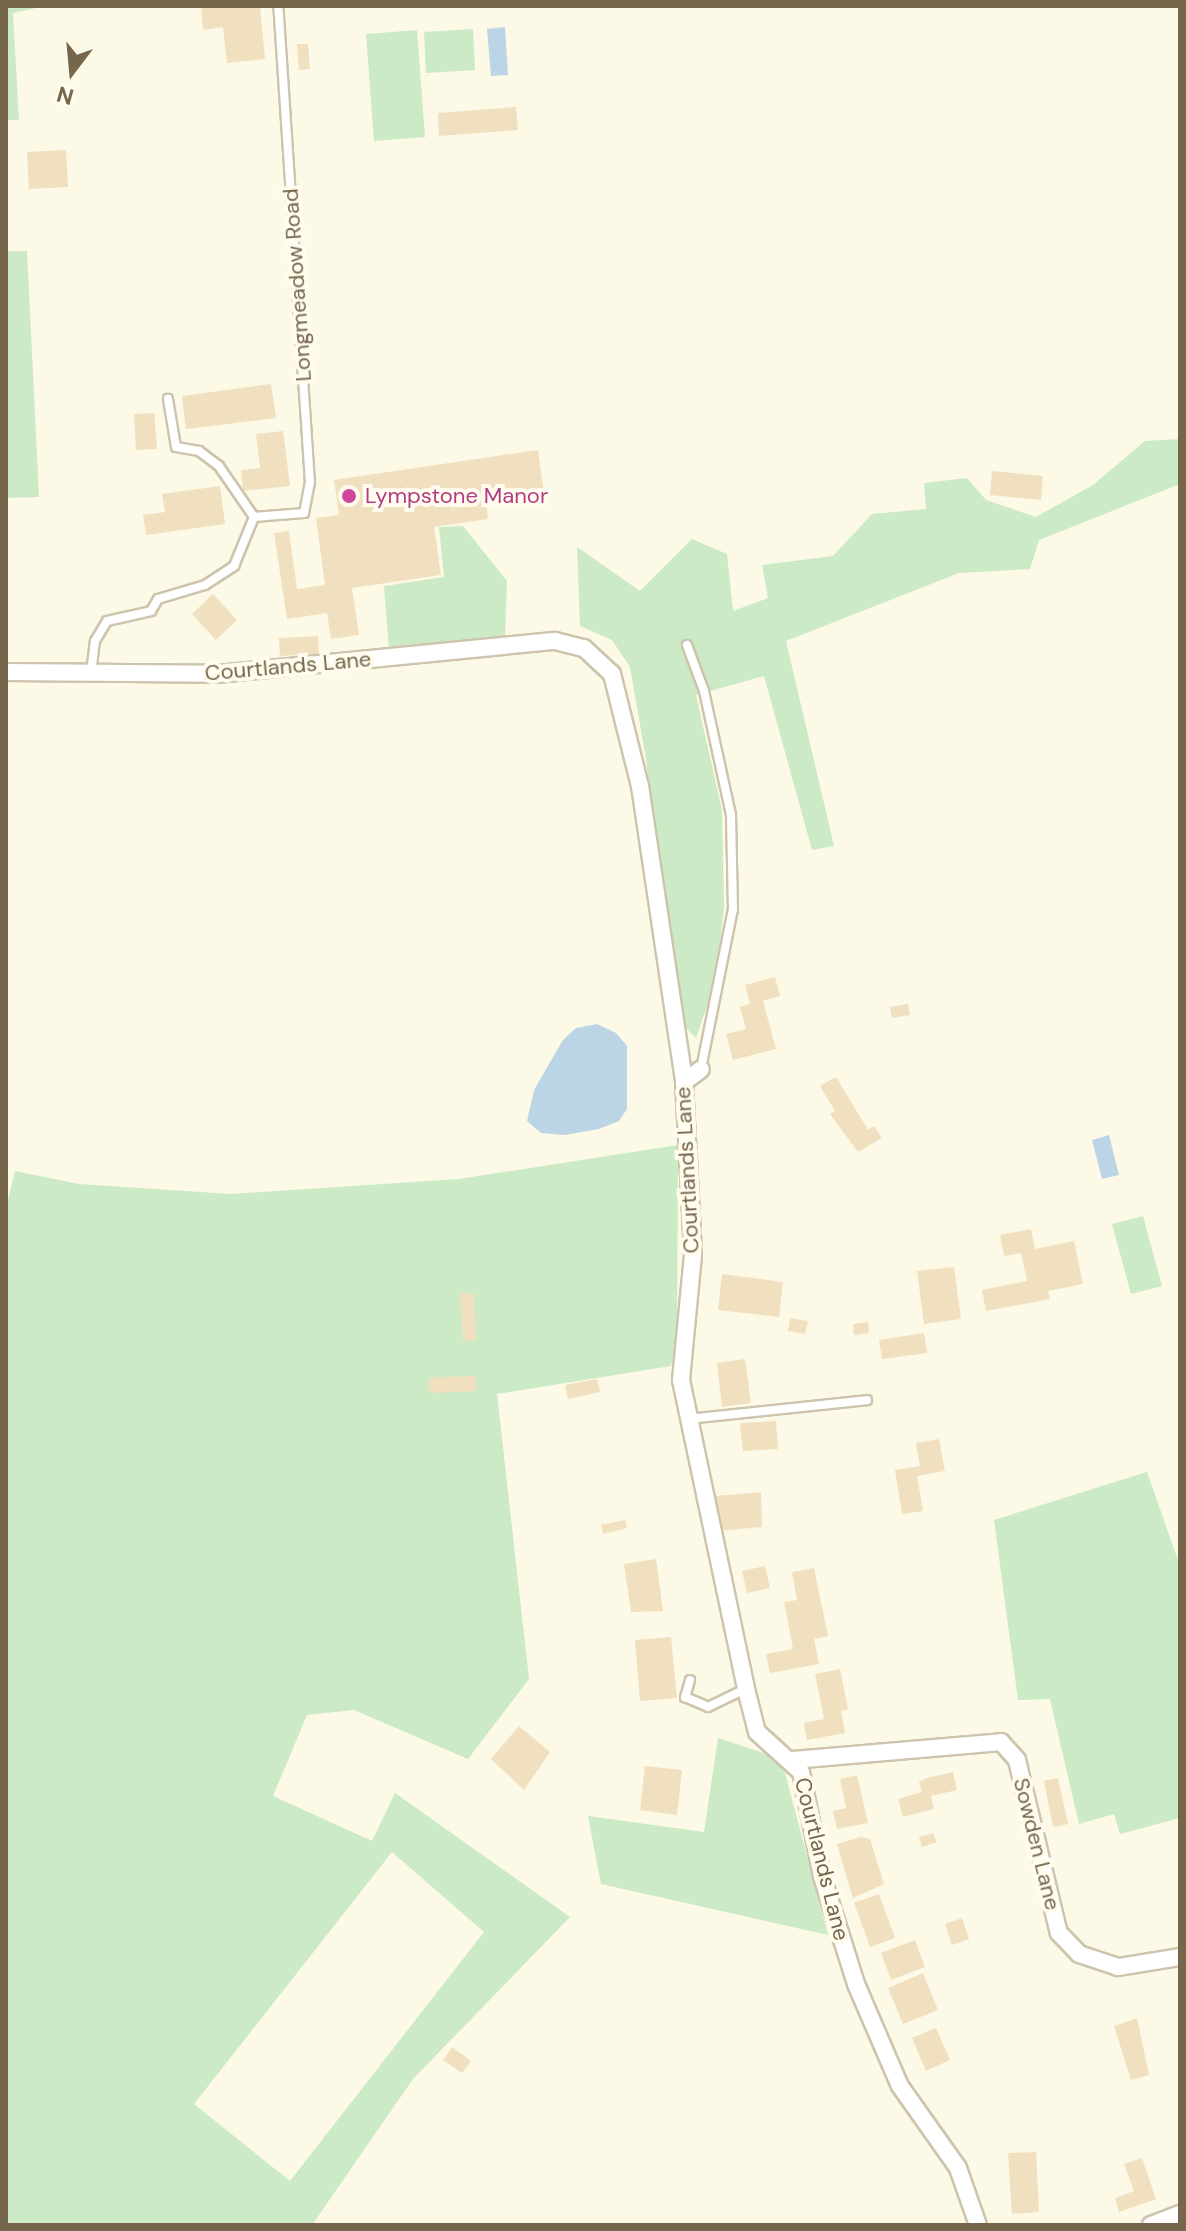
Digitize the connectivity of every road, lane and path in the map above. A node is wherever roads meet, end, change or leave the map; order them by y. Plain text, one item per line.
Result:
1 (278, 6) edge
2 (168, 399) dead end
3 (254, 517) junction
4 (687, 645) dead end
5 (6, 672) edge
6 (91, 673) junction
7 (701, 1069) joint
8 (684, 1082) junction
9 (867, 1400) dead end
10 (687, 1419) junction
11 (690, 1680) dead end
12 (746, 1689) junction
13 (793, 1760) junction
14 (1180, 1957) edge
15 (1180, 2214) edge
16 (978, 2225) edge
17 (1151, 2225) edge

1 - 3 lane, Longmeadow Road
2 - 3 lane
3 - 6 lane
4 - 7 lane
5 - 6 street, Courtlands Lane
6 - 8 street, Courtlands Lane
7 - 8 street
8 - 10 street, Courtlands Lane
9 - 10 lane
10 - 12 street, Courtlands Lane
11 - 12 lane
12 - 13 street, Courtlands Lane
13 - 14 street, Sowden Lane
13 - 16 street, Courtlands Lane
15 - 17 street

